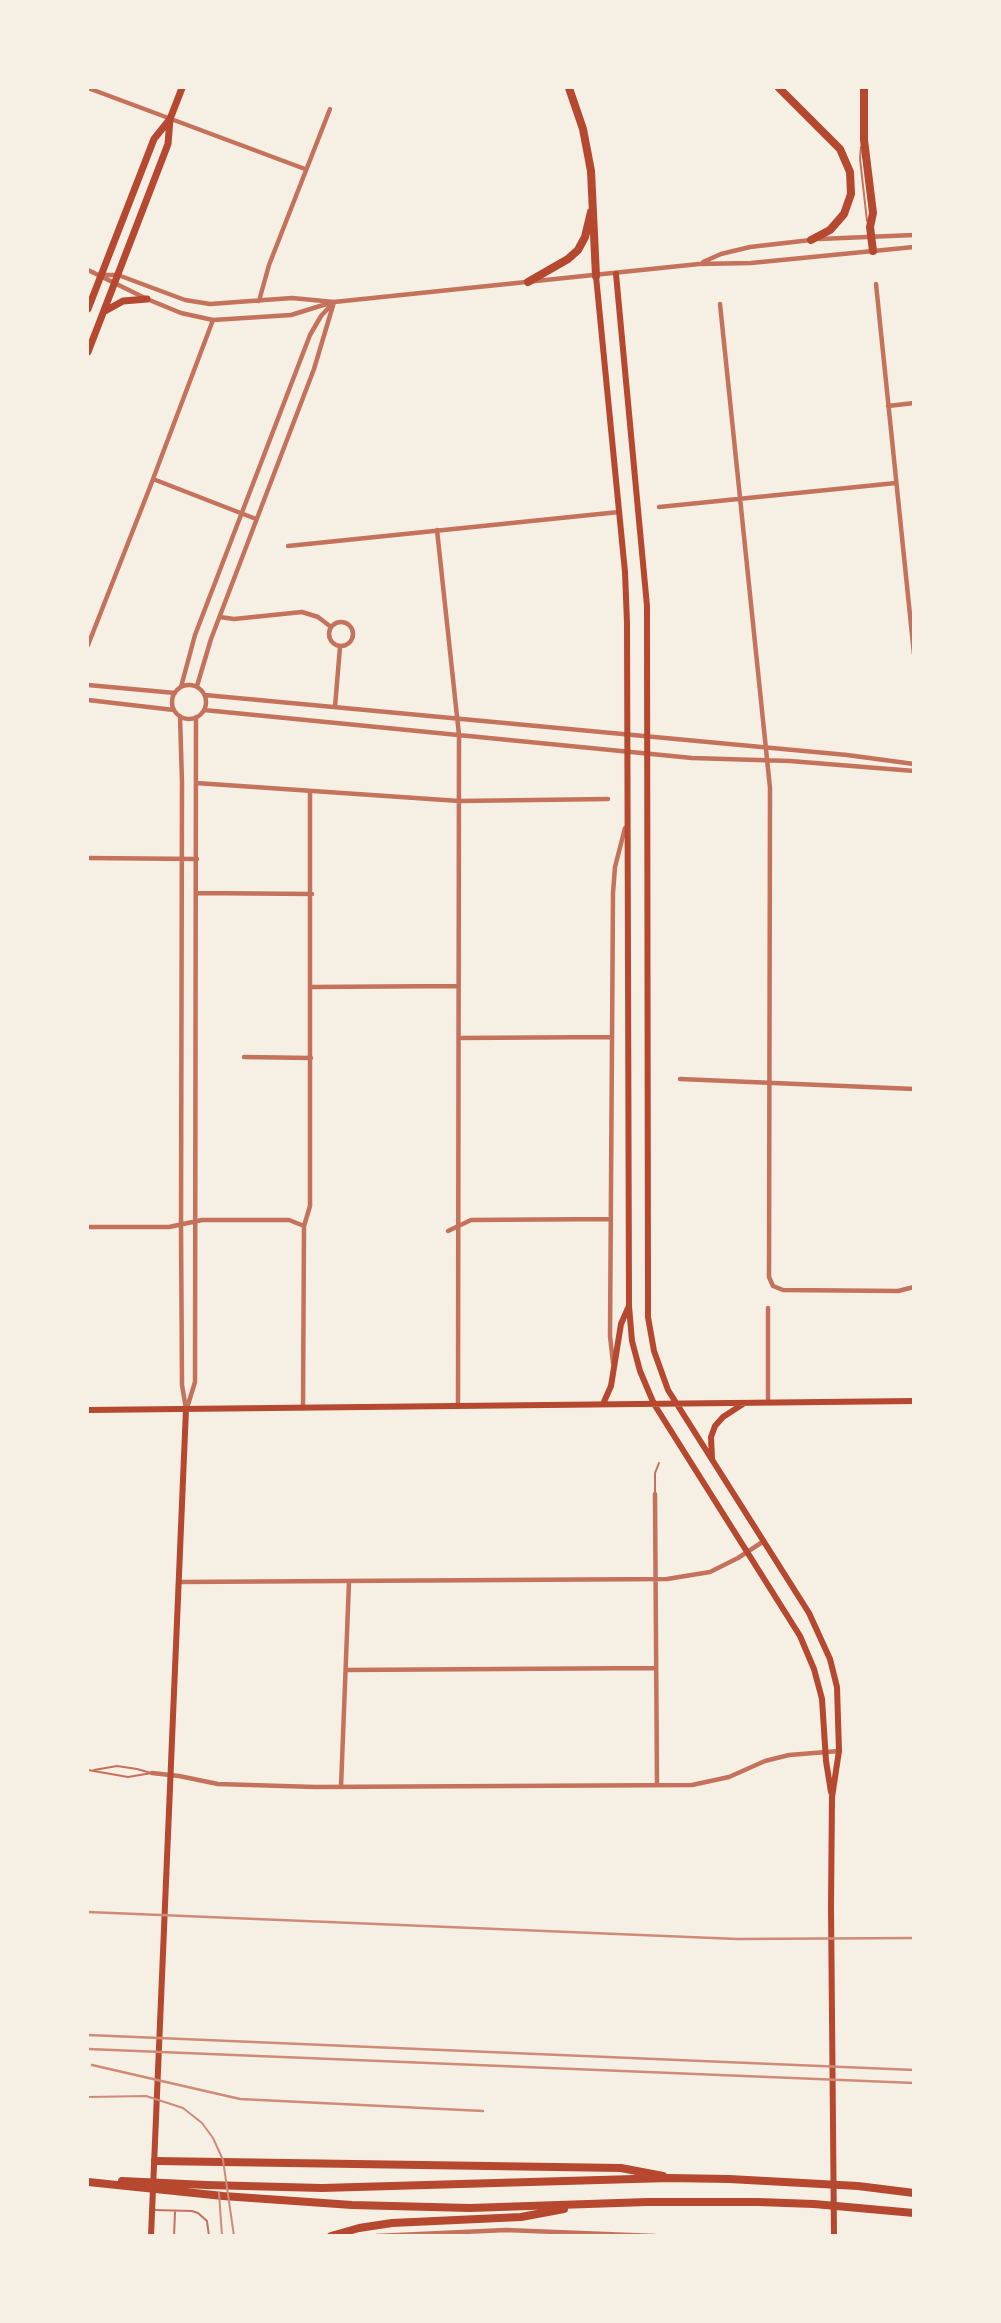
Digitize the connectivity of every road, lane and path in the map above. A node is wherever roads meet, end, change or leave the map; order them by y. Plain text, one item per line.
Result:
1 (88, 88) edge
2 (182, 88) edge
3 (569, 88) edge
4 (779, 88) edge
5 (863, 88) edge
6 (330, 109) dead end
7 (170, 118) junction
8 (305, 169) junction
9 (593, 202) junction
10 (914, 235) edge
11 (871, 237) junction
12 (811, 240) junction
13 (914, 247) edge
14 (873, 251) junction
15 (699, 264) junction
16 (88, 270) edge
17 (616, 274) junction
18 (101, 275) junction
19 (118, 275) junction
20 (596, 276) junction
21 (528, 282) junction
22 (115, 284) junction
23 (876, 284) dead end
24 (147, 299) junction
25 (259, 301) junction
26 (334, 302) junction
27 (720, 304) dead end
28 (88, 309) edge
29 (104, 311) junction
30 (213, 320) junction
31 (88, 352) edge
32 (914, 403) edge
33 (888, 406) junction
34 (153, 479) junction
35 (896, 483) junction
36 (740, 499) junction
37 (659, 507) dead end
38 (619, 512) junction
39 (241, 513) junction
40 (256, 519) junction
41 (437, 530) junction
42 (288, 546) dead end
43 (220, 617) junction
44 (331, 627) junction
45 (88, 645) edge
46 (340, 646) junction
47 (914, 654) edge
48 (88, 685) edge
49 (181, 687) junction
50 (197, 687) junction
51 (175, 694) junction
52 (205, 695) junction
53 (88, 700) edge
54 (334, 707) junction
55 (174, 710) junction
56 (204, 710) junction
57 (180, 716) junction
58 (196, 717) junction
59 (457, 719) junction
60 (458, 735) junction
61 (628, 736) junction
62 (648, 737) junction
63 (766, 749) junction
64 (628, 751) junction
65 (648, 753) junction
66 (768, 760) junction
67 (914, 764) edge
68 (914, 771) edge
69 (196, 783) junction
70 (310, 791) junction
71 (608, 799) dead end
72 (459, 801) junction
73 (628, 817) junction
74 (88, 858) edge
75 (182, 859) junction
76 (197, 859) junction
77 (197, 893) junction
78 (312, 894) junction
79 (458, 986) junction
80 (311, 987) junction
81 (612, 1037) junction
82 (459, 1038) junction
83 (244, 1057) dead end
84 (311, 1058) junction
85 (680, 1079) dead end
86 (769, 1083) junction
87 (914, 1089) edge
88 (611, 1219) junction
89 (195, 1222) junction
90 (181, 1225) junction
91 (304, 1226) junction
92 (457, 1226) junction
93 (88, 1227) edge
94 (449, 1231) dead end
95 (914, 1287) edge
96 (629, 1306) junction
97 (768, 1308) dead end
98 (613, 1370) junction
99 (745, 1403) junction
100 (768, 1403) junction
101 (914, 1403) edge
102 (603, 1404) junction
103 (654, 1404) junction
104 (675, 1404) junction
105 (458, 1406) junction
106 (303, 1408) junction
107 (186, 1409) junction
108 (88, 1410) edge
109 (712, 1461) junction
110 (659, 1463) dead end
111 (655, 1494) joint
112 (764, 1541) junction
113 (747, 1552) junction
114 (656, 1580) junction
115 (349, 1581) junction
116 (179, 1582) junction
117 (656, 1668) junction
118 (347, 1670) junction
119 (839, 1751) junction
120 (825, 1752) junction
121 (88, 1770) edge
122 (93, 1770) junction
123 (152, 1773) junction
124 (657, 1785) junction
125 (341, 1787) junction
126 (832, 1797) junction
127 (155, 2161) junction
128 (669, 2178) junction
129 (88, 2180) edge
130 (913, 2193) edge
131 (577, 2206) junction
132 (152, 2210) junction
133 (175, 2211) junction
134 (914, 2213) edge
135 (532, 2233) edge
136 (151, 2235) edge
137 (174, 2235) edge
138 (209, 2235) edge
139 (331, 2235) edge
140 (376, 2235) edge
141 (384, 2235) edge
142 (655, 2235) edge
143 (834, 2235) edge

1 - 7 street
2 - 7 main road
3 - 9 highway
4 - 12 highway
5 - 11 highway
6 - 8 street
7 - 8 street
7 - 18 main road
7 - 19 main road
8 - 25 street
9 - 20 highway
9 - 21 highway
10 - 11 street
11 - 12 street
11 - 14 highway
12 - 15 street
13 - 14 street
14 - 15 street
15 - 17 street
16 - 18 street
17 - 20 street
17 - 62 main road
18 - 19 street
18 - 22 street
18 - 28 main road
19 - 22 main road
19 - 25 street
20 - 21 street
20 - 38 main road
21 - 26 street
22 - 24 street
22 - 29 main road
23 - 33 street
24 - 29 main road
24 - 30 street
25 - 26 street
26 - 30 street
26 - 39 street
26 - 40 street
27 - 36 street
29 - 31 main road
30 - 34 street
32 - 33 street
33 - 35 street
34 - 39 street
34 - 45 street
35 - 36 street
35 - 47 street
36 - 37 street
36 - 63 street
38 - 41 street
38 - 61 main road
39 - 40 street
39 - 49 street
40 - 43 street
41 - 42 street
41 - 59 street
43 - 44 street
43 - 50 street
44 - 46 street
44 - 46 street
46 - 54 street
48 - 51 street
49 - 50 street
49 - 51 street
50 - 52 street
51 - 55 street
52 - 54 street
52 - 56 street
53 - 55 street
54 - 59 street
55 - 57 street
56 - 58 street
56 - 60 street
57 - 58 street
57 - 75 street
58 - 69 street
59 - 60 street
59 - 61 street
60 - 64 street
60 - 72 street
61 - 62 street
61 - 64 main road
62 - 63 street
62 - 65 main road
63 - 66 street
63 - 67 street
64 - 65 street
64 - 73 main road
65 - 66 street
65 - 104 main road
66 - 68 street
66 - 86 street
69 - 70 street
69 - 76 street
70 - 72 street
70 - 78 street
71 - 72 street
72 - 79 street
73 - 81 street
73 - 96 main road
74 - 75 street
75 - 76 street
75 - 90 street
76 - 77 street
77 - 78 street
77 - 89 street
78 - 80 street
79 - 80 street
79 - 82 street
80 - 84 street
81 - 82 street
81 - 88 street
82 - 92 street
83 - 84 street
84 - 91 street
85 - 86 street
86 - 87 street
86 - 95 street
88 - 92 street
88 - 98 street
89 - 90 street
89 - 91 street
89 - 107 street
90 - 93 street
90 - 107 street
91 - 106 street
92 - 94 street
92 - 105 street
96 - 98 main road
96 - 103 main road
97 - 100 street
98 - 102 main road
99 - 100 main road
99 - 104 main road
99 - 109 main road
100 - 101 main road
102 - 103 main road
102 - 105 main road
103 - 104 main road
103 - 113 main road
104 - 109 main road
105 - 106 main road
106 - 107 main road
107 - 108 main road
107 - 116 main road
109 - 112 main road
110 - 111 lane
111 - 114 street
112 - 113 street
112 - 119 main road
113 - 114 street
113 - 120 main road
114 - 115 street
114 - 117 street
115 - 116 street
115 - 118 street
116 - 127 main road
117 - 118 street
117 - 124 street
118 - 125 street
119 - 120 street
119 - 126 main road
120 - 124 street
120 - 126 main road
121 - 122 lane
122 - 123 lane
122 - 123 lane
123 - 125 street
124 - 125 street
126 - 143 main road
127 - 128 highway
127 - 132 main road
128 - 129 highway
128 - 130 highway
129 - 131 highway
131 - 134 highway
131 - 139 highway
132 - 133 lane
132 - 136 main road
133 - 137 lane
133 - 138 lane
135 - 141 street
135 - 142 street
140 - 141 street

